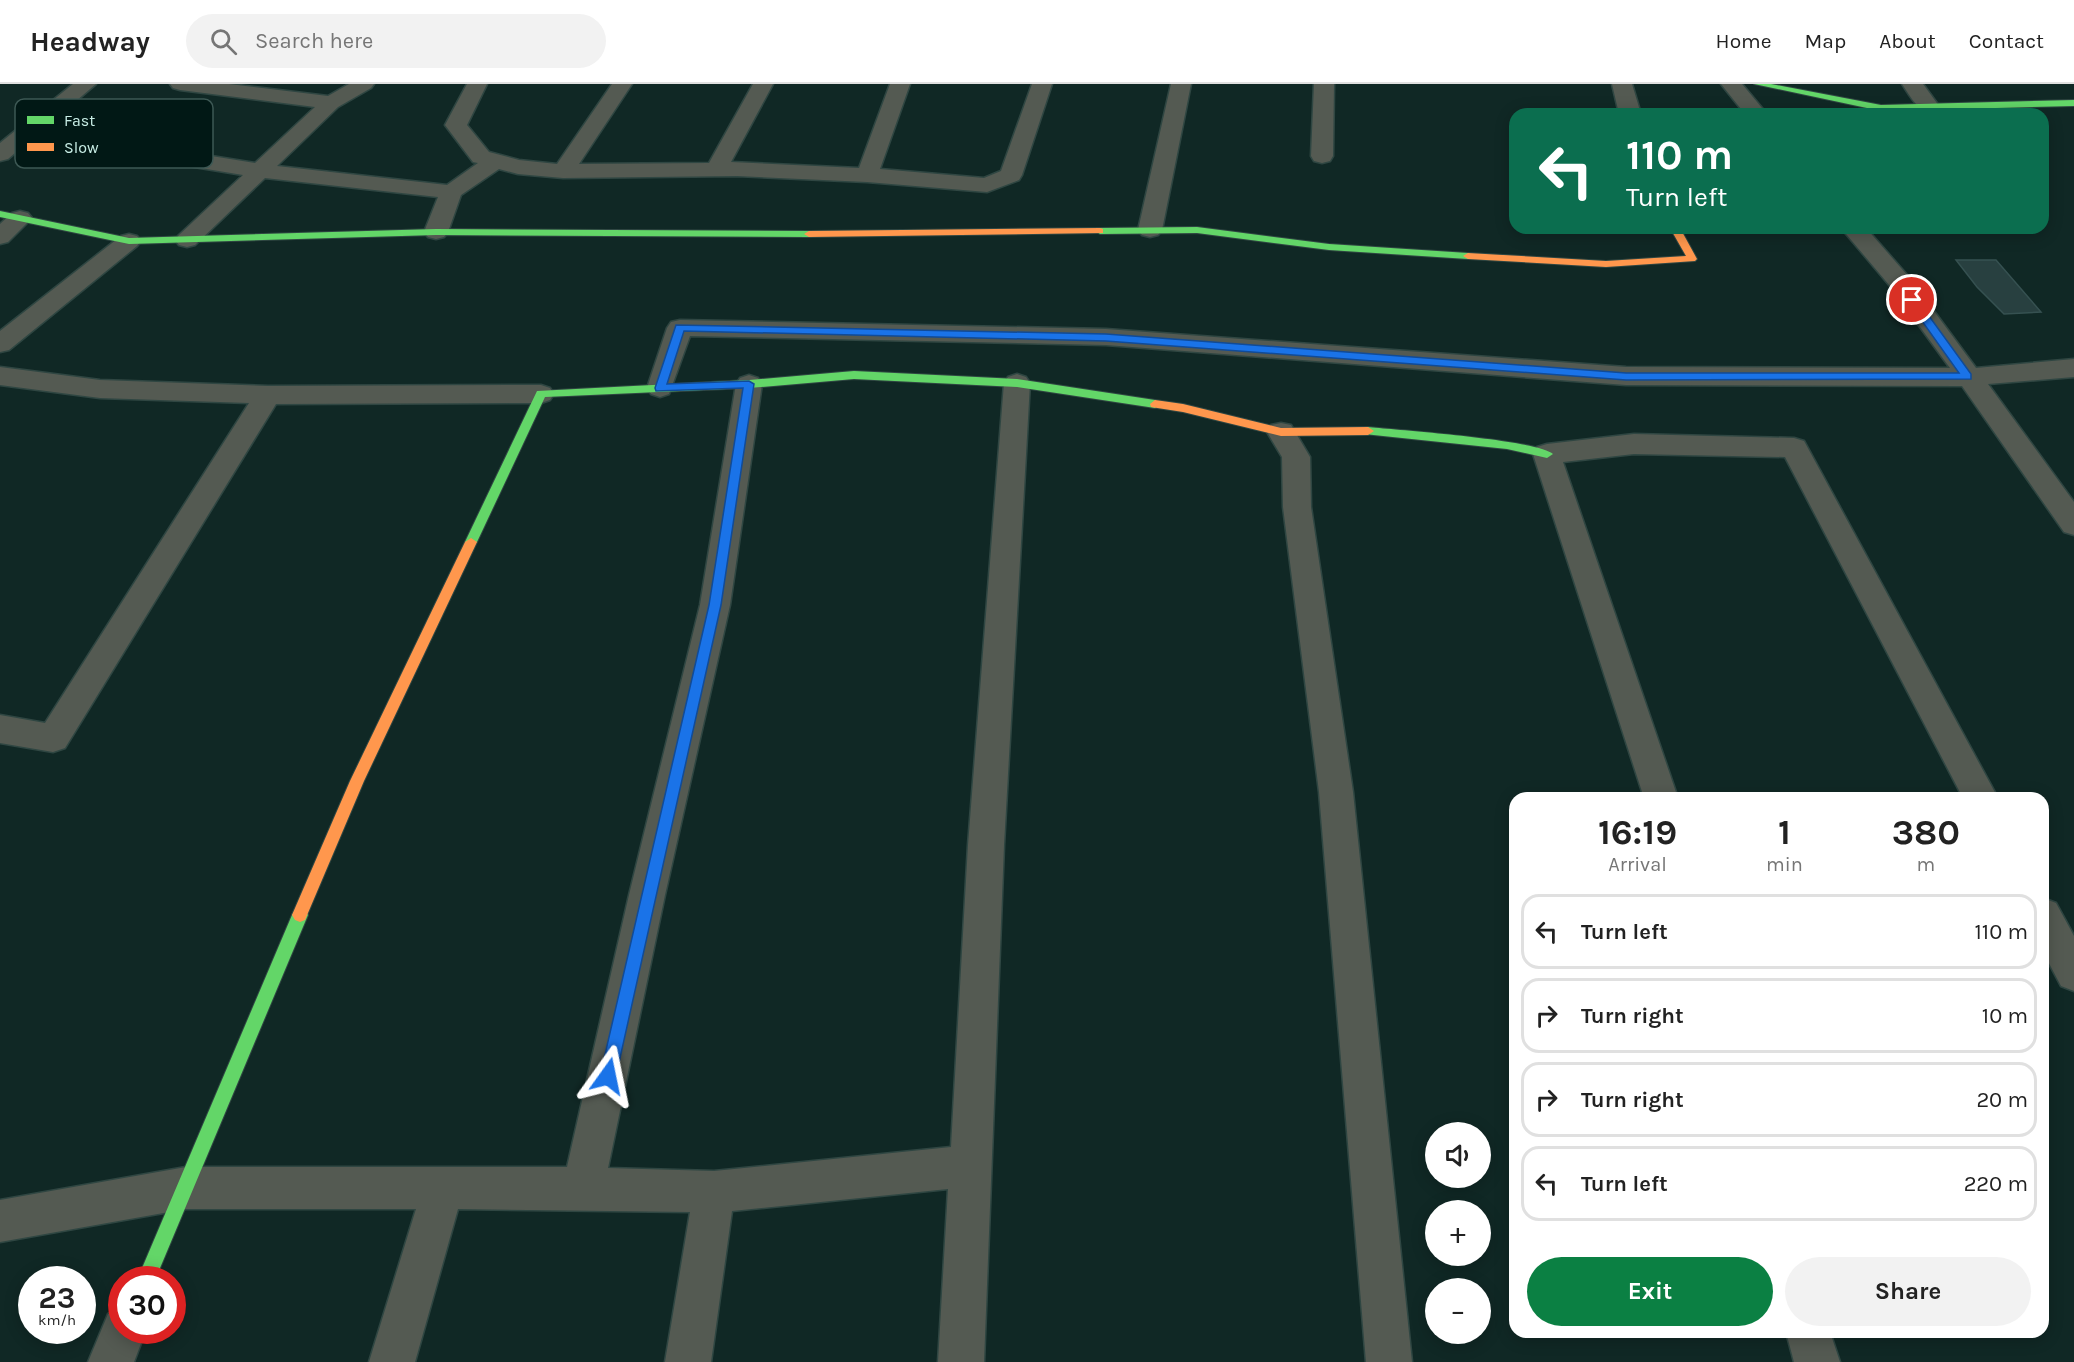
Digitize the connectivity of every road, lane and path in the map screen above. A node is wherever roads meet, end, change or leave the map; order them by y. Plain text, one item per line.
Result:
1 (86, 84) edge
2 (180, 84) edge
3 (364, 84) edge
4 (477, 84) edge
5 (622, 84) edge
6 (763, 84) edge
7 (900, 84) edge
8 (1042, 84) edge
9 (1181, 84) edge
10 (1324, 84) edge
11 (1622, 84) edge
12 (1731, 84) edge
13 (1758, 84) edge
14 (1912, 84) edge
15 (68, 99) edge
16 (331, 103) junction
17 (2074, 103) edge
18 (1929, 106) junction
19 (1628, 108) edge
20 (1751, 108) edge
21 (15, 142) edge
22 (0, 154) edge
23 (1322, 156) dead end
24 (496, 161) junction
25 (213, 163) edge
26 (716, 170) junction
27 (260, 171) junction
28 (563, 171) junction
29 (867, 175) junction
30 (451, 192) junction
31 (10, 216) edge
32 (1150, 230) junction
33 (436, 232) junction
34 (1678, 234) edge
35 (1858, 234) edge
36 (0, 237) edge
37 (187, 240) junction
38 (129, 241) junction
39 (0, 344) edge
40 (2074, 368) edge
41 (0, 376) edge
42 (1967, 376) junction
43 (1017, 383) junction
44 (749, 384) junction
45 (660, 388) junction
46 (541, 394) junction
47 (268, 395) junction
48 (1281, 432) junction
49 (1547, 454) junction
50 (2074, 524) edge
51 (0, 729) edge
52 (1659, 792) edge
53 (1978, 792) edge
54 (2049, 926) edge
55 (2074, 973) edge
56 (970, 1166) junction
57 (186, 1188) junction
58 (583, 1188) junction
59 (443, 1189) junction
60 (714, 1192) junction
61 (0, 1221) edge
62 (152, 1266) edge
63 (1810, 1338) edge
64 (118, 1344) edge
65 (111, 1362) edge
66 (392, 1362) edge
67 (688, 1362) edge
68 (961, 1362) edge
69 (1389, 1362) edge
70 (1817, 1362) edge

1 - 15 street
2 - 16 street
3 - 16 street
4 - 24 street
5 - 28 street
6 - 26 street
7 - 29 street
8 - 29 street
9 - 32 street
10 - 23 street
11 - 19 street
12 - 20 street
13 - 18 street
14 - 18 street
16 - 27 street
17 - 18 street
21 - 22 street
24 - 28 street
24 - 30 street
25 - 27 street
26 - 28 street
26 - 29 street
27 - 30 street
27 - 37 street
30 - 33 street
31 - 36 street
31 - 38 street
32 - 33 street
32 - 34 street
33 - 37 street
35 - 42 street
37 - 38 street
38 - 39 street
40 - 42 street
41 - 47 street
42 - 45 street
42 - 50 street
43 - 44 street
43 - 48 street
43 - 56 street
44 - 45 street
44 - 58 street
45 - 46 street
46 - 47 street
46 - 57 street
47 - 51 street
48 - 49 street
48 - 69 street
49 - 52 street
49 - 53 street
54 - 55 street
56 - 60 street
56 - 68 street
57 - 59 street
57 - 61 street
57 - 62 street
58 - 59 street
58 - 60 street
59 - 66 street
60 - 67 street
63 - 70 street
64 - 65 street

